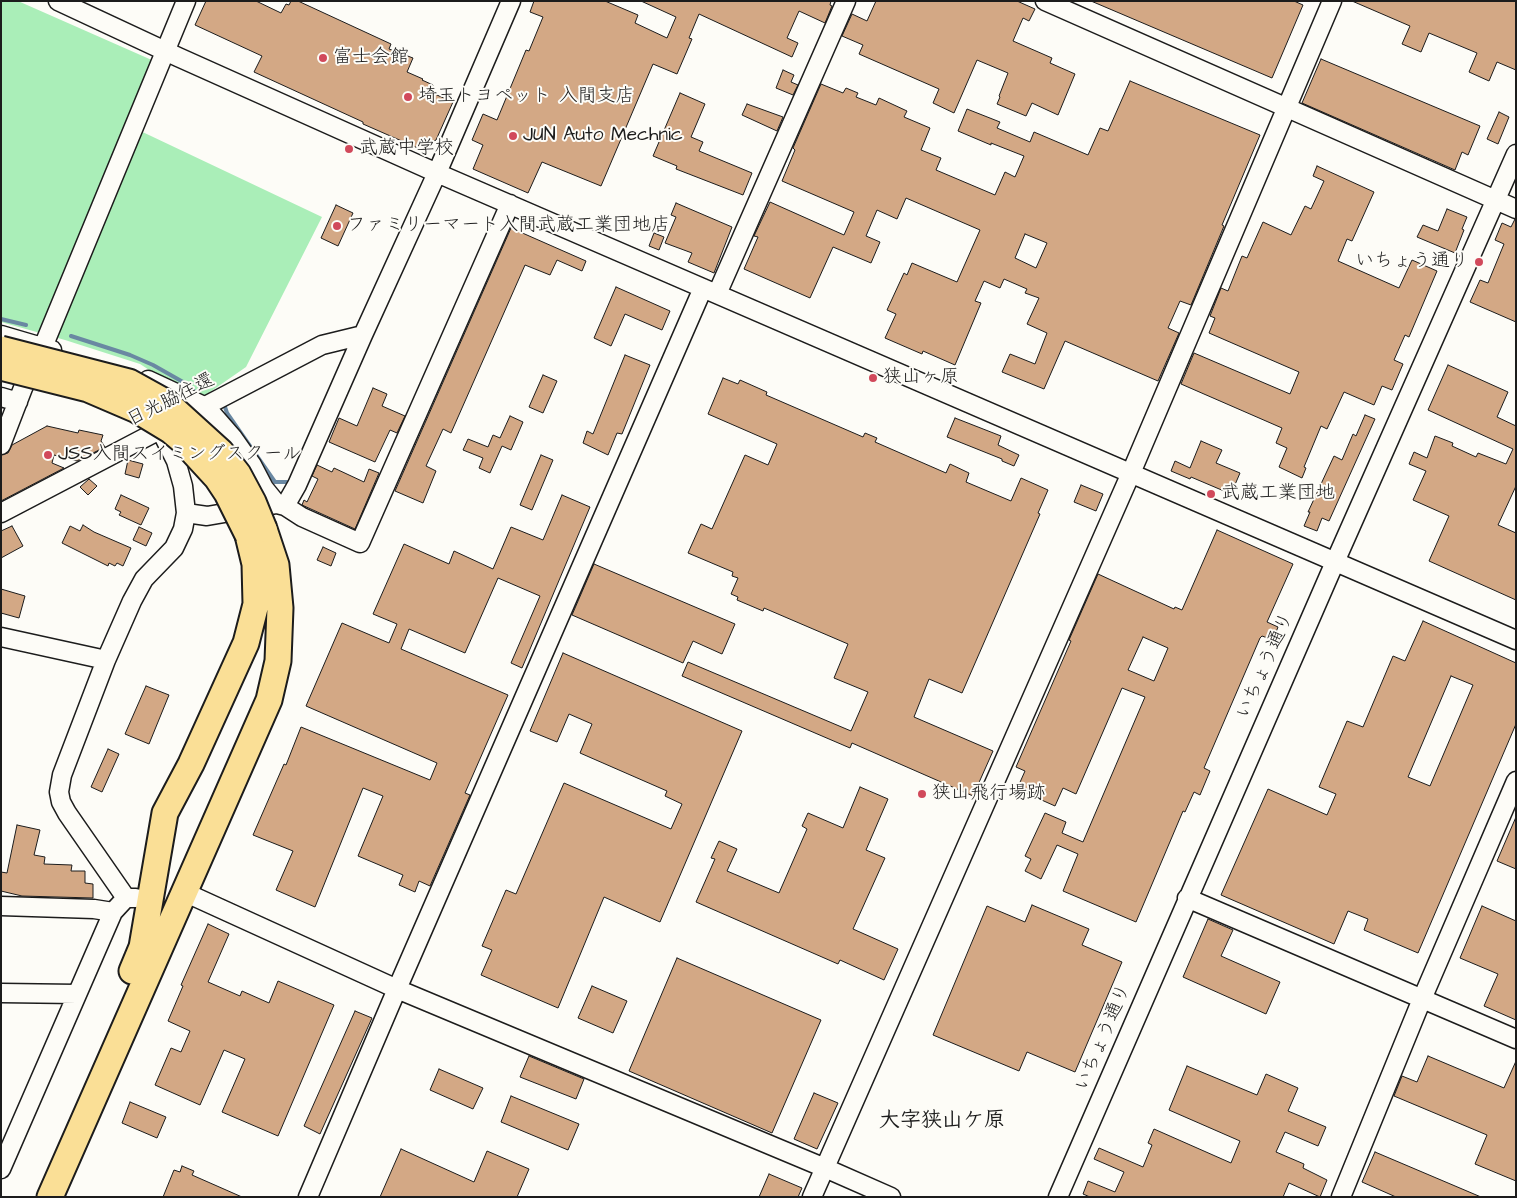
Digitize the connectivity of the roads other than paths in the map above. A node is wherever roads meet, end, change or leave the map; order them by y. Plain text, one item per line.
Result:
1 (58, 1) edge
2 (186, 1) edge
3 (511, 1) edge
4 (846, 1) edge
5 (1045, 1) edge
6 (1332, 1) edge
7 (166, 52) junction
8 (1288, 108) junction
9 (1516, 154) edge
10 (437, 172) junction
11 (1496, 200) junction
12 (510, 204) junction
13 (1516, 209) edge
14 (710, 291) junction
15 (1, 335) edge
16 (363, 335) junction
17 (43, 347) junction
18 (1, 349) edge
19 (1, 367) edge
20 (10, 400) edge
21 (206, 407) junction
22 (160, 429) junction
23 (1, 445) edge
24 (1131, 474) junction
25 (281, 505) junction
26 (1, 513) edge
27 (186, 513) junction
28 (256, 532) junction
29 (1335, 562) junction
30 (1, 637) edge
31 (1516, 640) edge
32 (106, 660) junction
33 (1516, 781) edge
34 (195, 897) dead end
35 (1188, 898) junction
36 (1, 906) edge
37 (113, 912) junction
38 (397, 989) junction
39 (1, 993) edge
40 (77, 994) junction
41 (1422, 999) junction
42 (1516, 1040) edge
43 (1, 1168) edge
44 (825, 1168) junction
45 (37, 1197) edge
46 (50, 1197) edge
47 (308, 1197) edge
48 (812, 1197) edge
49 (891, 1197) edge
50 (1058, 1197) edge
51 (1341, 1197) edge

1 - 7 street
2 - 7 street
3 - 10 street
4 - 14 street
5 - 8 street
6 - 8 street
7 - 10 street
7 - 17 street
8 - 11 street
8 - 24 street
9 - 11 street, いちょう通り
10 - 12 street
10 - 16 street
11 - 13 street
11 - 29 street, いちょう通り
12 - 14 street
12 - 25 street
14 - 24 street
14 - 38 street
15 - 17 street
16 - 21 street, 日光脇往還
16 - 25 street
17 - 20 street
17 - 21 street
18 - 28 highway, bridge
19 - 28 highway, bridge
20 - 23 street
21 - 22 street, 日光脇往還
21 - 25 street
22 - 26 street, 日光脇往還
22 - 27 street
24 - 29 street
24 - 44 street
25 - 27 street
27 - 32 street
28 - 45 highway
28 - 46 highway
29 - 31 street
29 - 35 street, いちょう通り
30 - 32 street
32 - 37 street
33 - 41 street
34 - 38 street
35 - 41 street
35 - 50 street, いちょう通り
36 - 37 street
37 - 40 street
38 - 44 street
38 - 47 street
39 - 40 street
40 - 43 street
41 - 42 street
41 - 51 street
44 - 48 street
44 - 49 street

